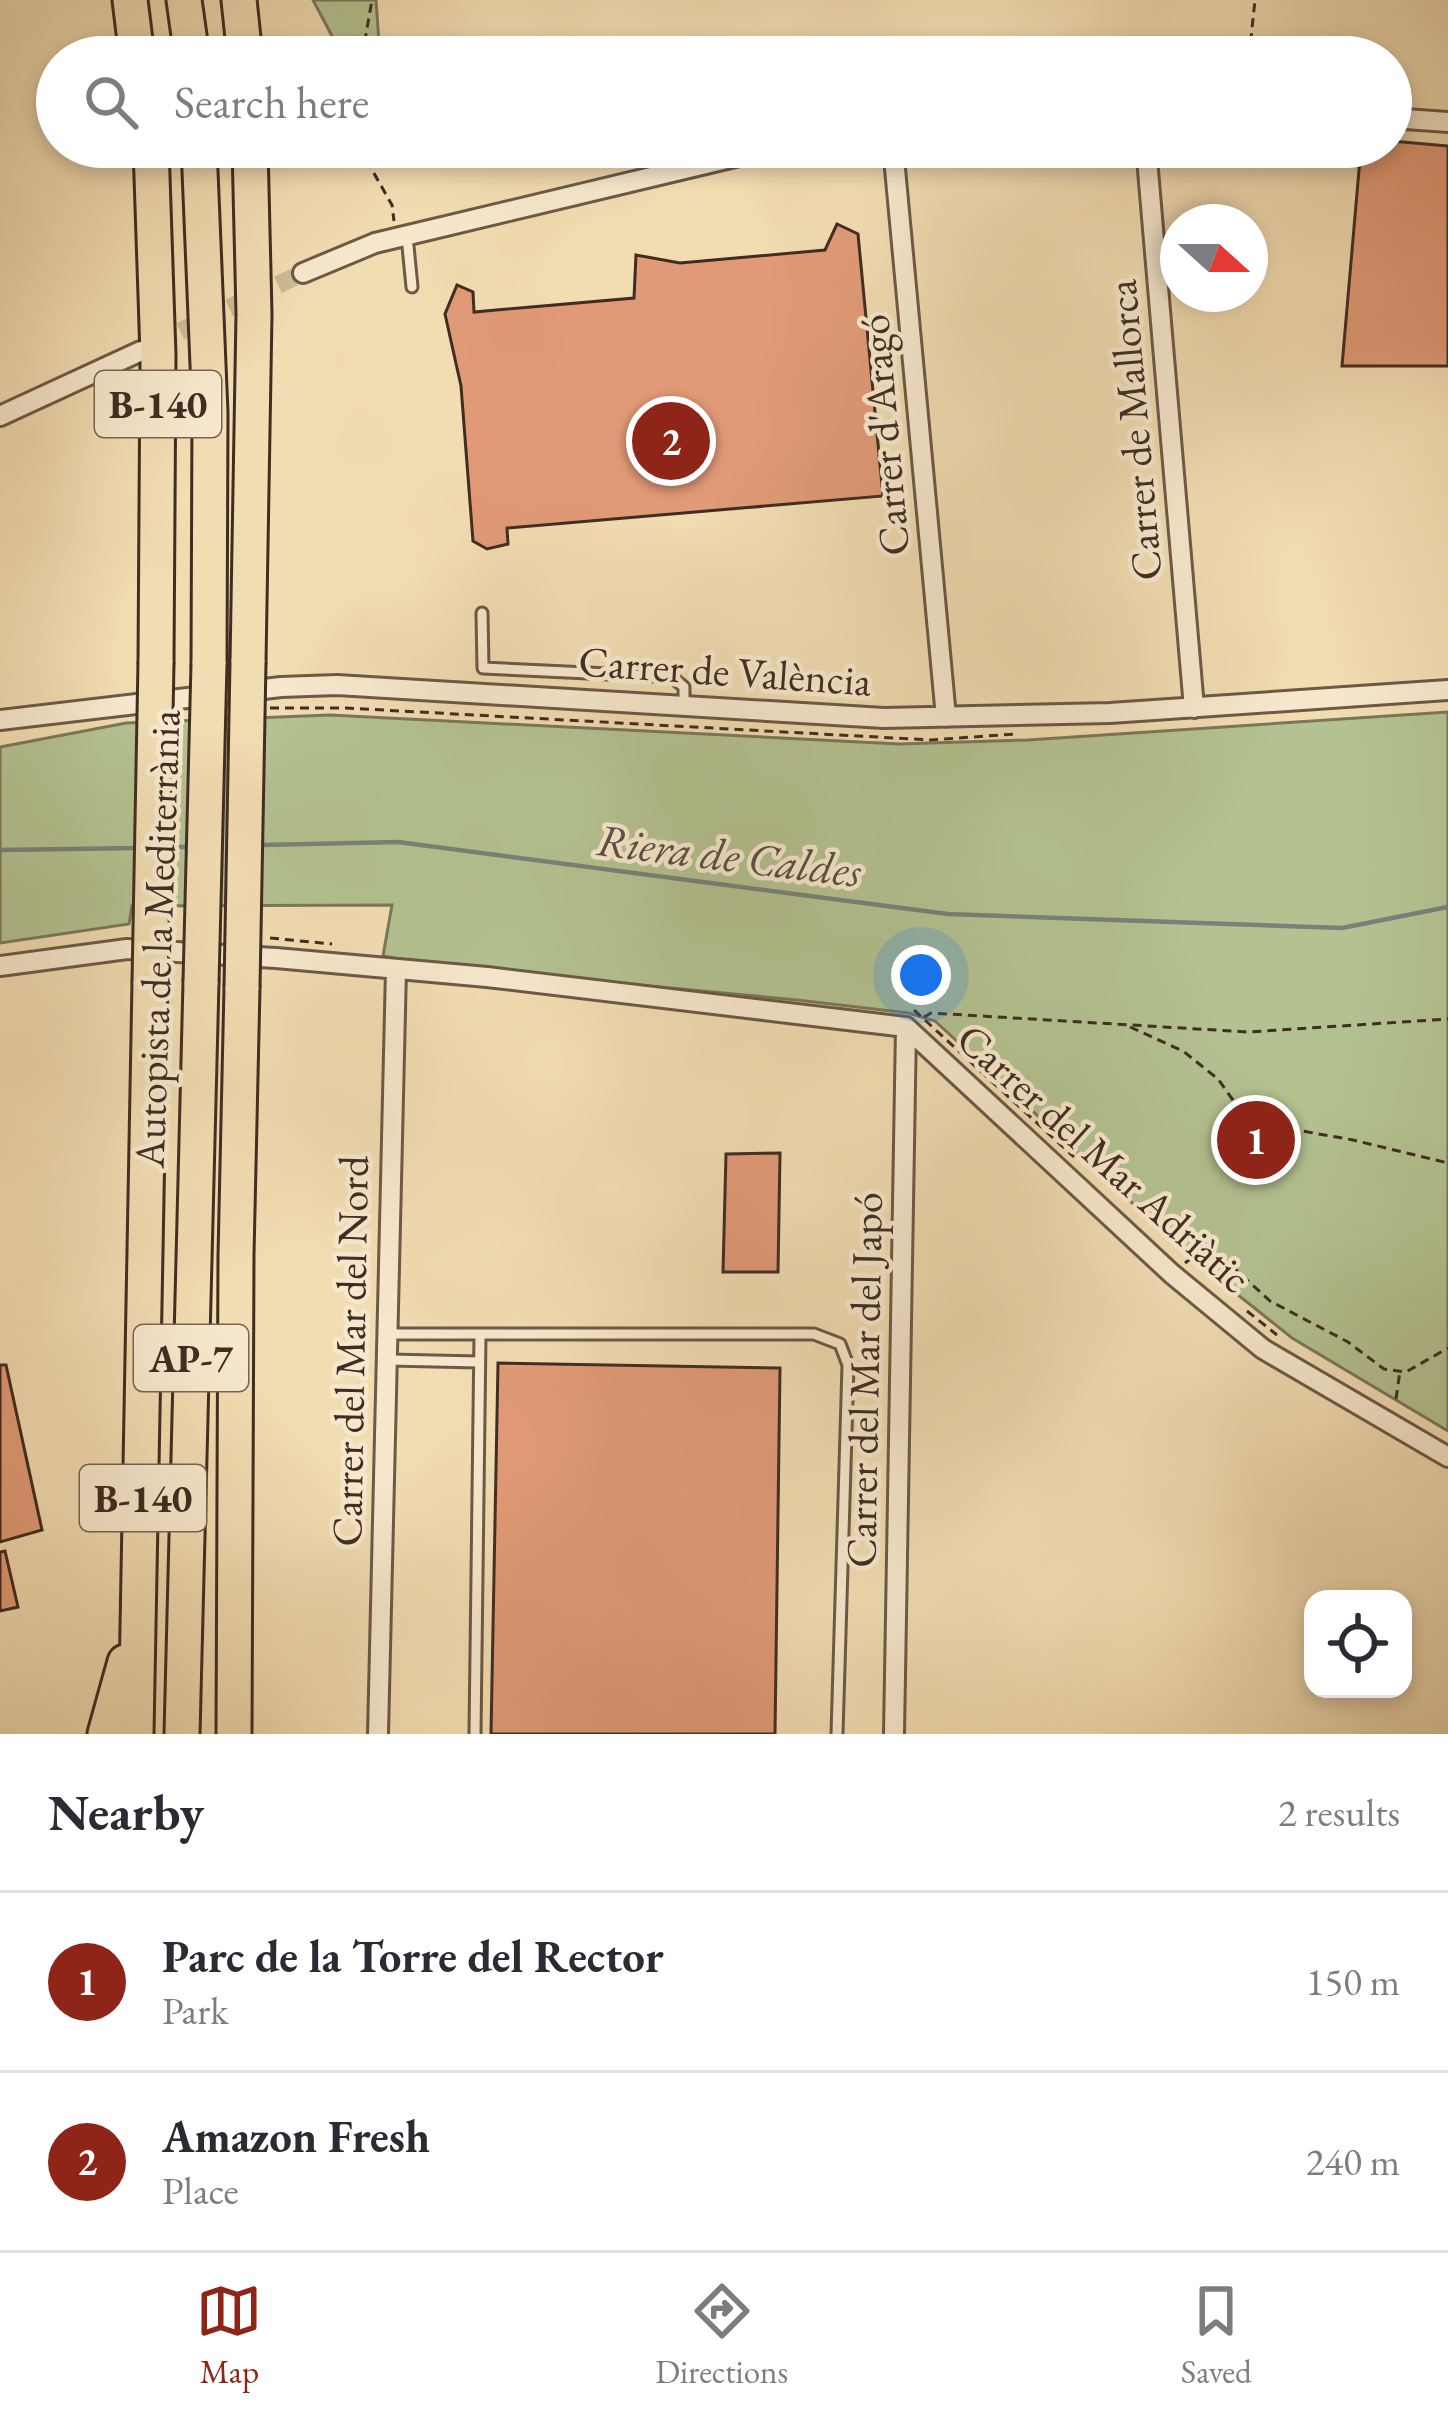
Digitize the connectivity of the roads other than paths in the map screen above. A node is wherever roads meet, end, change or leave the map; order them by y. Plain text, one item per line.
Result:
1 (130, 0) edge
2 (141, 0) edge
3 (184, 0) edge
4 (239, 0) edge
5 (134, 36) edge
6 (145, 36) edge
7 (189, 36) edge
8 (243, 36) edge
9 (1412, 119) edge
10 (1448, 122) edge
11 (152, 168) edge
12 (200, 168) edge
13 (250, 168) edge
14 (690, 168) edge
15 (895, 168) edge
16 (1148, 168) edge
17 (402, 237) junction
18 (303, 273) tunnel mouth
19 (412, 287) dead end
20 (140, 351) tunnel mouth
21 (0, 416) edge
22 (482, 613) dead end
23 (1448, 690) edge
24 (684, 705) junction
25 (1194, 707) junction
26 (946, 716) junction
27 (0, 720) edge
28 (0, 966) edge
29 (396, 969) junction
30 (905, 1027) junction
31 (386, 1334) junction
32 (480, 1335) junction
33 (385, 1360) junction
34 (479, 1362) junction
35 (1448, 1457) edge
36 (141, 1596) junction
37 (105, 1734) edge
38 (136, 1734) edge
39 (182, 1734) edge
40 (238, 1734) edge
41 (378, 1734) edge
42 (475, 1734) edge
43 (838, 1734) edge
44 (894, 1734) edge

1 - 5 highway
2 - 6 highway
3 - 7 highway
4 - 8 highway
9 - 10 street
11 - 36 highway, B-140, bridge
12 - 39 highway, Autopista de la Mediterrània / AP-7, bridge
13 - 40 highway, Autopista de la Mediterrània / AP-7, bridge
14 - 17 street
15 - 26 street, Carrer d'Aragó
16 - 25 street, Carrer de Mallorca
17 - 18 street
17 - 19 lane
20 - 21 street
22 - 24 lane
23 - 25 street, Carrer de València
24 - 26 street, Carrer de València
24 - 27 street, Carrer de València
25 - 26 street, Carrer de València
28 - 29 street, Carrer del Mar Adriàtic
29 - 30 street, Carrer del Mar Adriàtic
29 - 31 street, Carrer del Mar del Nord
30 - 35 street, Carrer del Mar Adriàtic
30 - 44 street, Carrer del Mar del Japó
31 - 32 lane
31 - 33 street, Carrer del Mar del Nord
32 - 34 lane
32 - 43 lane
33 - 34 lane
33 - 41 street, Carrer del Mar del Nord
34 - 42 lane
36 - 37 highway, B-140
36 - 38 highway, B-140

